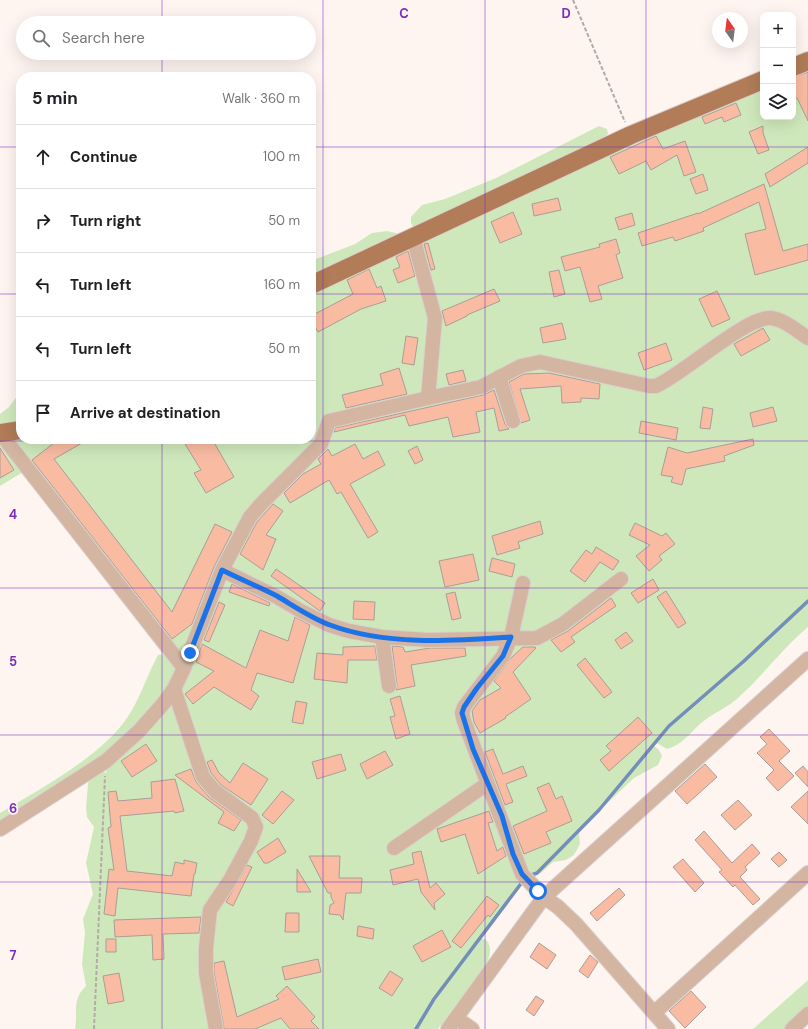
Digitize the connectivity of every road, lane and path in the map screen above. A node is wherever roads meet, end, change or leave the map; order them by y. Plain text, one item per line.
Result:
1 (573, 0) edge
2 (808, 60) edge
3 (796, 66) edge
4 (760, 81) edge
5 (631, 135) junction
6 (413, 237) junction
7 (316, 283) edge
8 (808, 338) edge
9 (499, 377) junction
10 (428, 398) junction
11 (513, 421) dead end
12 (16, 431) edge
13 (0, 433) edge
14 (222, 570) junction
15 (621, 579) dead end
16 (523, 583) dead end
17 (382, 637) junction
18 (511, 637) junction
19 (808, 659) edge
20 (184, 668) junction
21 (389, 686) dead end
22 (174, 690) junction
23 (106, 761) junction
24 (487, 784) junction
25 (0, 829) edge
26 (394, 848) dead end
27 (808, 873) edge
28 (541, 894) junction
29 (654, 1013) junction
30 (808, 1014) edge
31 (452, 1024) edge
32 (94, 1029) edge
33 (216, 1029) edge
34 (472, 1029) edge
35 (668, 1029) edge
36 (792, 1029) edge

1 - 5 path
2 - 3 main road
4 - 5 main road
5 - 6 main road
6 - 7 main road
6 - 10 street
8 - 9 street
9 - 10 street
9 - 11 street
10 - 14 street
12 - 13 main road
13 - 20 street
14 - 17 street
14 - 20 street
15 - 18 street
16 - 18 street
17 - 18 street
17 - 21 street
18 - 24 street
19 - 28 street
20 - 22 street
22 - 23 street
22 - 33 street
23 - 25 street
23 - 32 path
24 - 26 street
24 - 28 street
27 - 29 street
28 - 29 street
28 - 31 street
29 - 35 street
30 - 36 street
31 - 34 street

